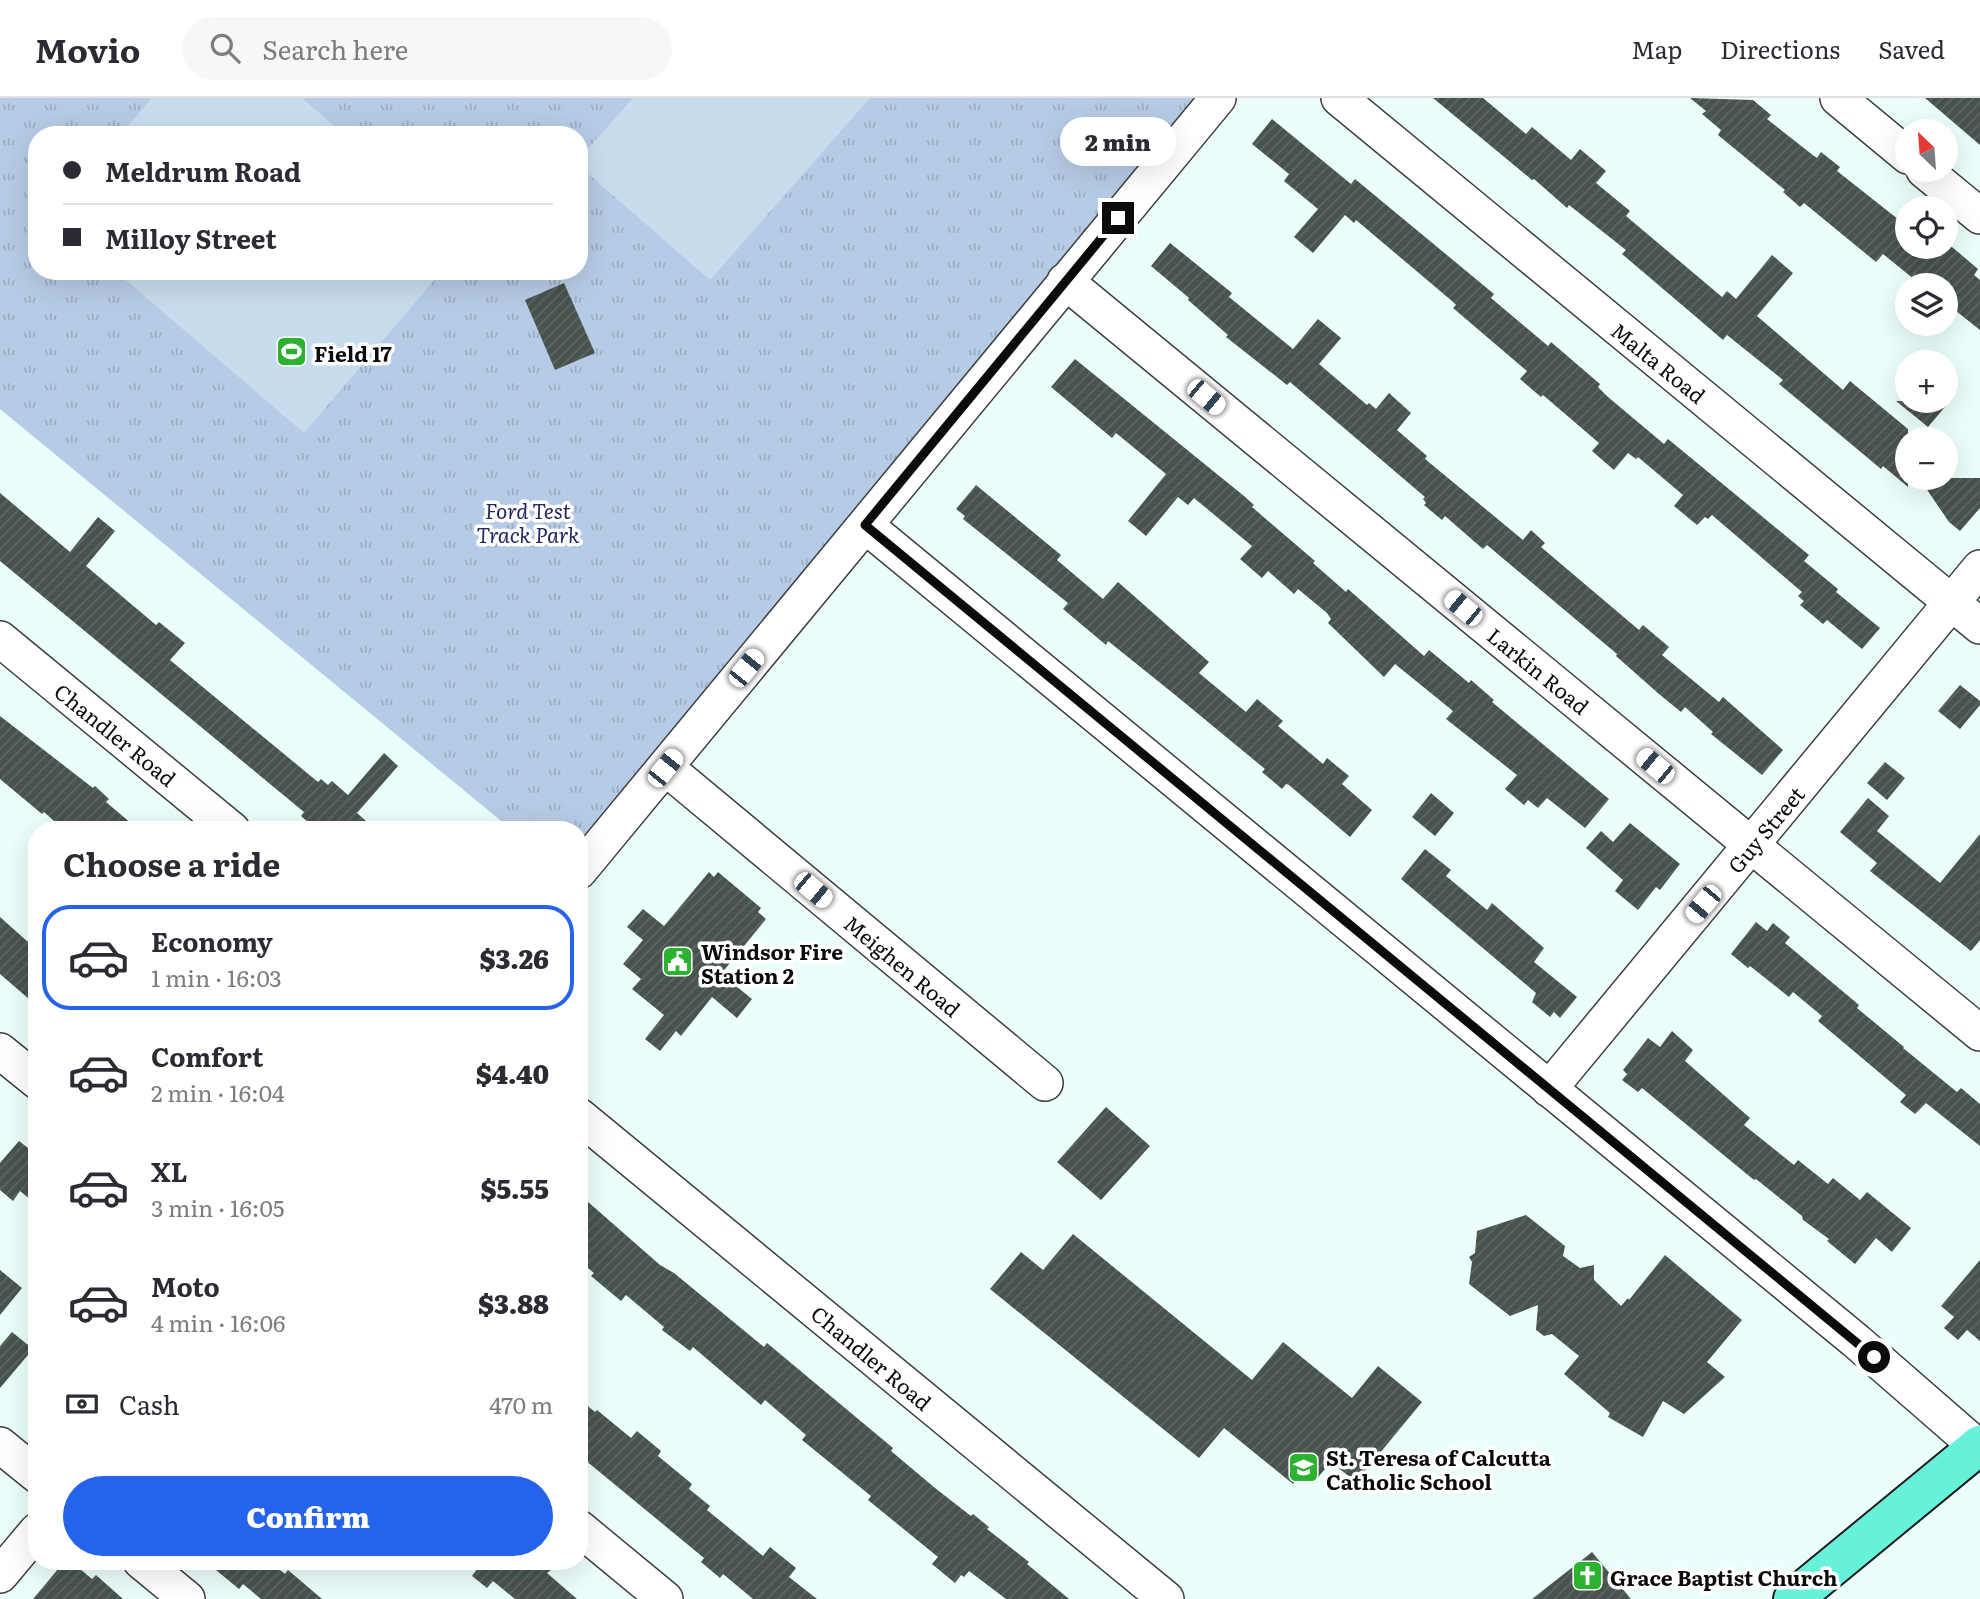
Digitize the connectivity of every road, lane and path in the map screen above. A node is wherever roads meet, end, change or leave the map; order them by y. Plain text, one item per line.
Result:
1 (1218, 98) edge
2 (1339, 98) edge
3 (1838, 98) edge
4 (1895, 145) edge
5 (1939, 182) edge
6 (1980, 216) edge
7 (1065, 281) junction
8 (865, 525) junction
9 (1980, 568) edge
10 (1952, 603) junction
11 (1980, 626) edge
12 (0, 639) edge
13 (665, 768) junction
14 (221, 821) edge
15 (1751, 845) junction
16 (588, 860) edge
17 (1980, 1033) edge
18 (0, 1051) edge
19 (28, 1074) edge
20 (1045, 1083) dead end
21 (1549, 1089) junction
22 (588, 1123) edge
23 (0, 1445) edge
24 (1979, 1447) edge
25 (28, 1468) edge
26 (588, 1535) edge
27 (28, 1542) edge
28 (152, 1570) edge
29 (0, 1575) edge
30 (187, 1599) edge
31 (665, 1599) edge
32 (1166, 1599) edge
33 (1793, 1599) edge

1 - 7 street
2 - 10 street, Malta Road
3 - 4 street
5 - 6 street
7 - 8 street
7 - 15 street, Larkin Road
8 - 13 street
8 - 21 street
9 - 10 street, Guy Street
10 - 11 street, Malta Road
10 - 15 street, Guy Street
12 - 14 street, Chandler Road
13 - 16 street
13 - 20 street, Meighen Road
15 - 17 street, Larkin Road
15 - 21 street, Guy Street
18 - 19 street
21 - 24 street
22 - 32 street, Chandler Road
23 - 25 street
24 - 33 main road
26 - 31 street
27 - 29 street
28 - 30 street

